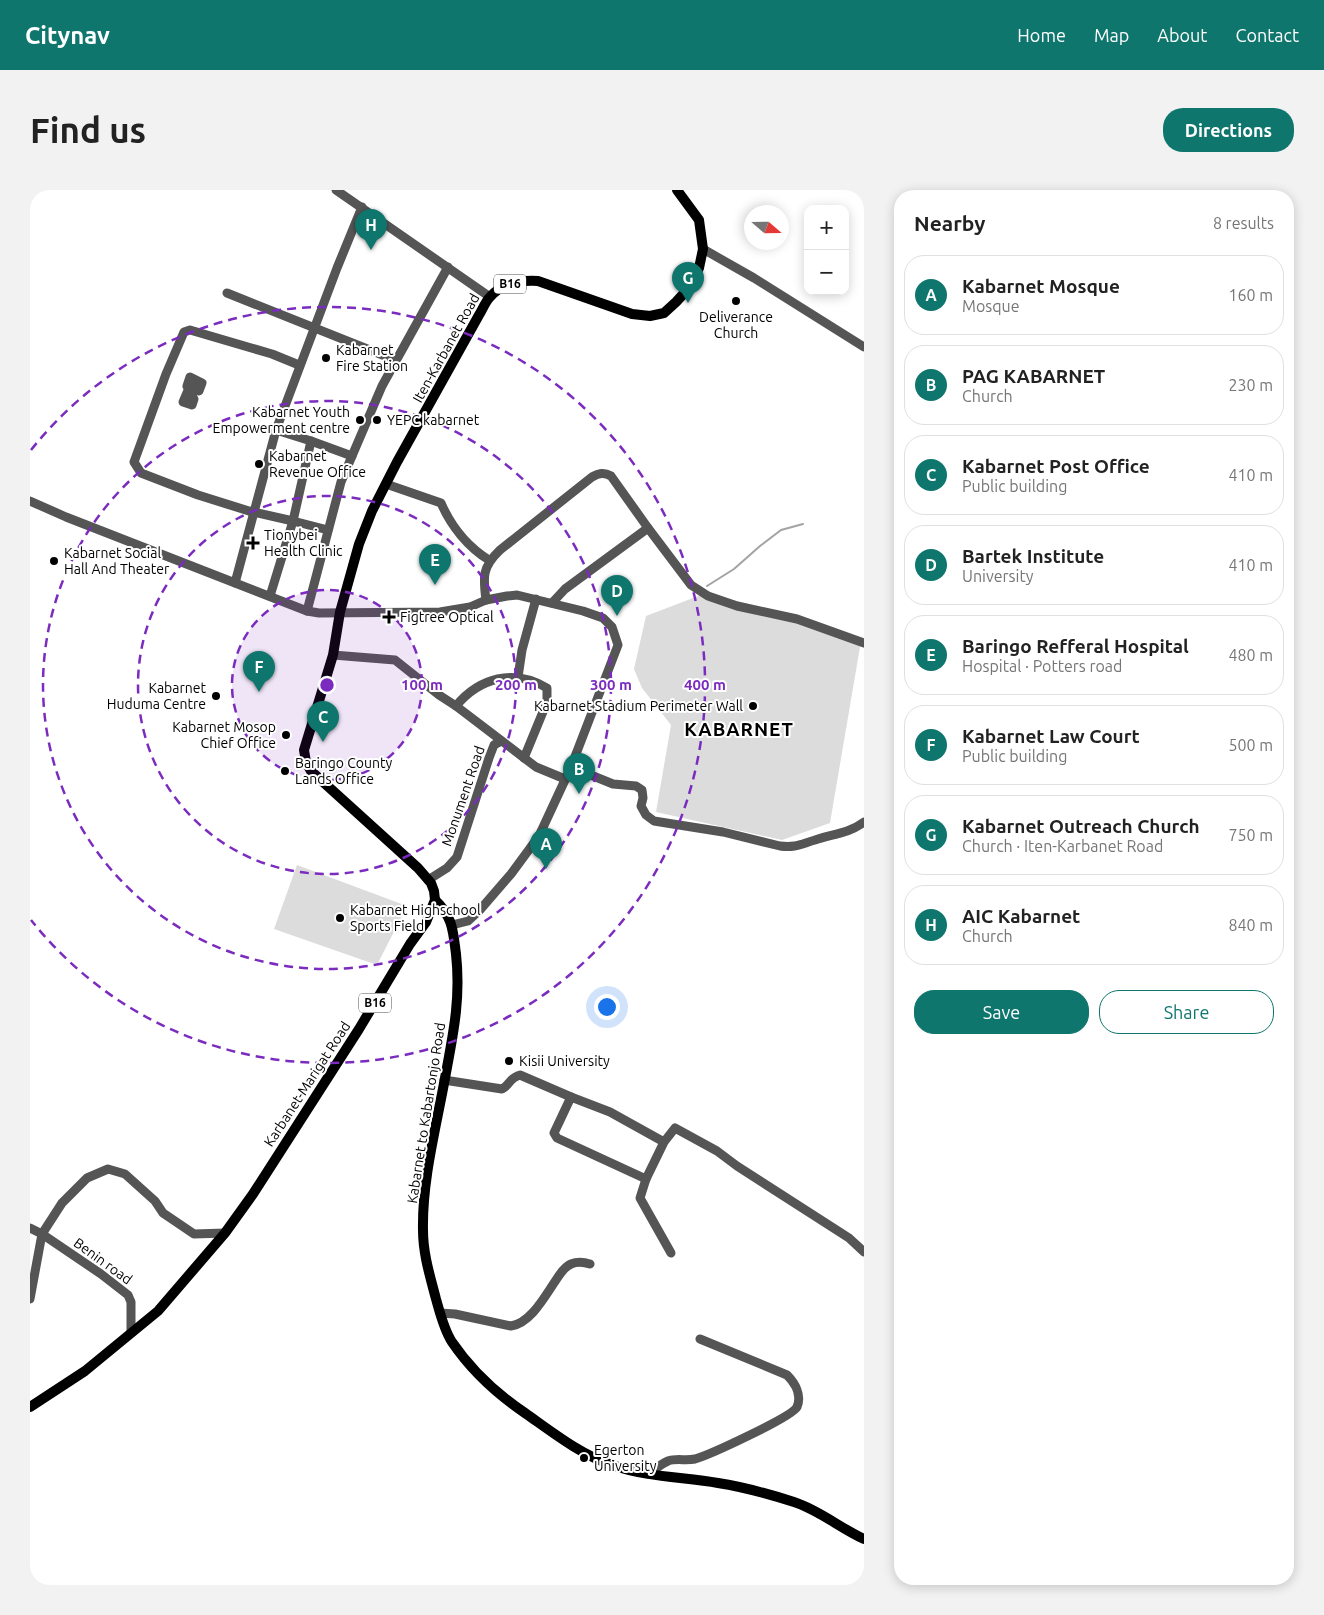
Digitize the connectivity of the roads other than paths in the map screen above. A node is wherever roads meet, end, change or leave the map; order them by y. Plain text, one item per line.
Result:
1 (336, 190) edge
2 (677, 190) edge
3 (362, 207) junction
4 (703, 249) junction
5 (448, 267) junction
6 (227, 293) dead end
7 (490, 297) junction
8 (315, 328) junction
9 (864, 347) edge
10 (396, 360) junction
11 (299, 364) junction
12 (276, 430) junction
13 (311, 441) junction
14 (352, 456) junction
15 (386, 484) junction
16 (30, 501) edge
17 (254, 512) junction
18 (293, 520) junction
19 (648, 528) junction
20 (328, 530) junction
21 (489, 560) junction
22 (235, 583) junction
23 (270, 596) junction
24 (536, 599) junction
25 (486, 600) junction
26 (552, 603) junction
27 (307, 611) junction
28 (340, 612) junction
29 (864, 643) edge
30 (333, 655) junction
31 (518, 678) junction
32 (456, 706) junction
33 (501, 741) junction
34 (524, 758) junction
35 (571, 767) junction
36 (565, 779) junction
37 (864, 822) edge
38 (428, 880) junction
39 (435, 900) junction
40 (452, 925) junction
41 (444, 1080) junction
42 (571, 1096) junction
43 (664, 1142) junction
44 (646, 1179) junction
45 (30, 1228) edge
46 (224, 1233) junction
47 (42, 1234) junction
48 (864, 1252) edge
49 (671, 1253) dead end
50 (590, 1264) dead end
51 (30, 1299) edge
52 (440, 1313) junction
53 (131, 1333) junction
54 (700, 1339) dead end
55 (30, 1407) edge
56 (648, 1474) junction
57 (864, 1539) edge

1 - 3 street
2 - 4 main road, Iten-Karbanet Road / B16
3 - 5 street
3 - 8 street
4 - 7 main road, Iten-Karbanet Road / B16
4 - 9 street
5 - 7 street
5 - 10 street
6 - 8 street
7 - 15 main road, Iten-Karbanet Road / B16
8 - 10 street
8 - 11 street
10 - 14 street
11 - 12 street
11 - 17 street
12 - 13 street
12 - 17 street
13 - 14 street
13 - 18 street
14 - 20 street
15 - 21 street
15 - 28 main road, Iten-Karbanet Road / B16
16 - 22 street
17 - 18 street
17 - 22 street
18 - 20 street
18 - 23 street
19 - 21 street
19 - 26 street
19 - 29 street
20 - 27 street
21 - 25 street
22 - 23 street
23 - 27 street
24 - 25 street
24 - 26 street
24 - 31 street
25 - 28 street
26 - 35 street
27 - 28 street
28 - 30 main road, B16
30 - 32 street
30 - 38 main road, B16
31 - 32 street
31 - 34 street
32 - 33 street
33 - 34 street
33 - 38 street, Monument Road
34 - 36 street
35 - 36 street
35 - 37 street
36 - 40 street
38 - 39 main road, B16
39 - 40 main road, Kabarnet to Kabartonjo Road
39 - 46 main road, Karbanet-Marigat Road / B16
40 - 41 main road, Kabarnet to Kabartonjo Road
41 - 42 street
41 - 52 main road, Kabarnet to Kabartonjo Road
42 - 43 street
42 - 44 street
43 - 44 street
43 - 48 street
44 - 49 street
45 - 47 street, Benin road
46 - 47 street
46 - 53 main road, Karbanet-Marigat Road / B16
47 - 51 street
47 - 53 street, Benin road
50 - 52 street
52 - 56 main road, Kabarnet to Kabartonjo Road
53 - 55 main road, Karbanet-Marigat Road / B16
54 - 56 street
56 - 57 main road, Kabarnet to Kabartonjo Road

